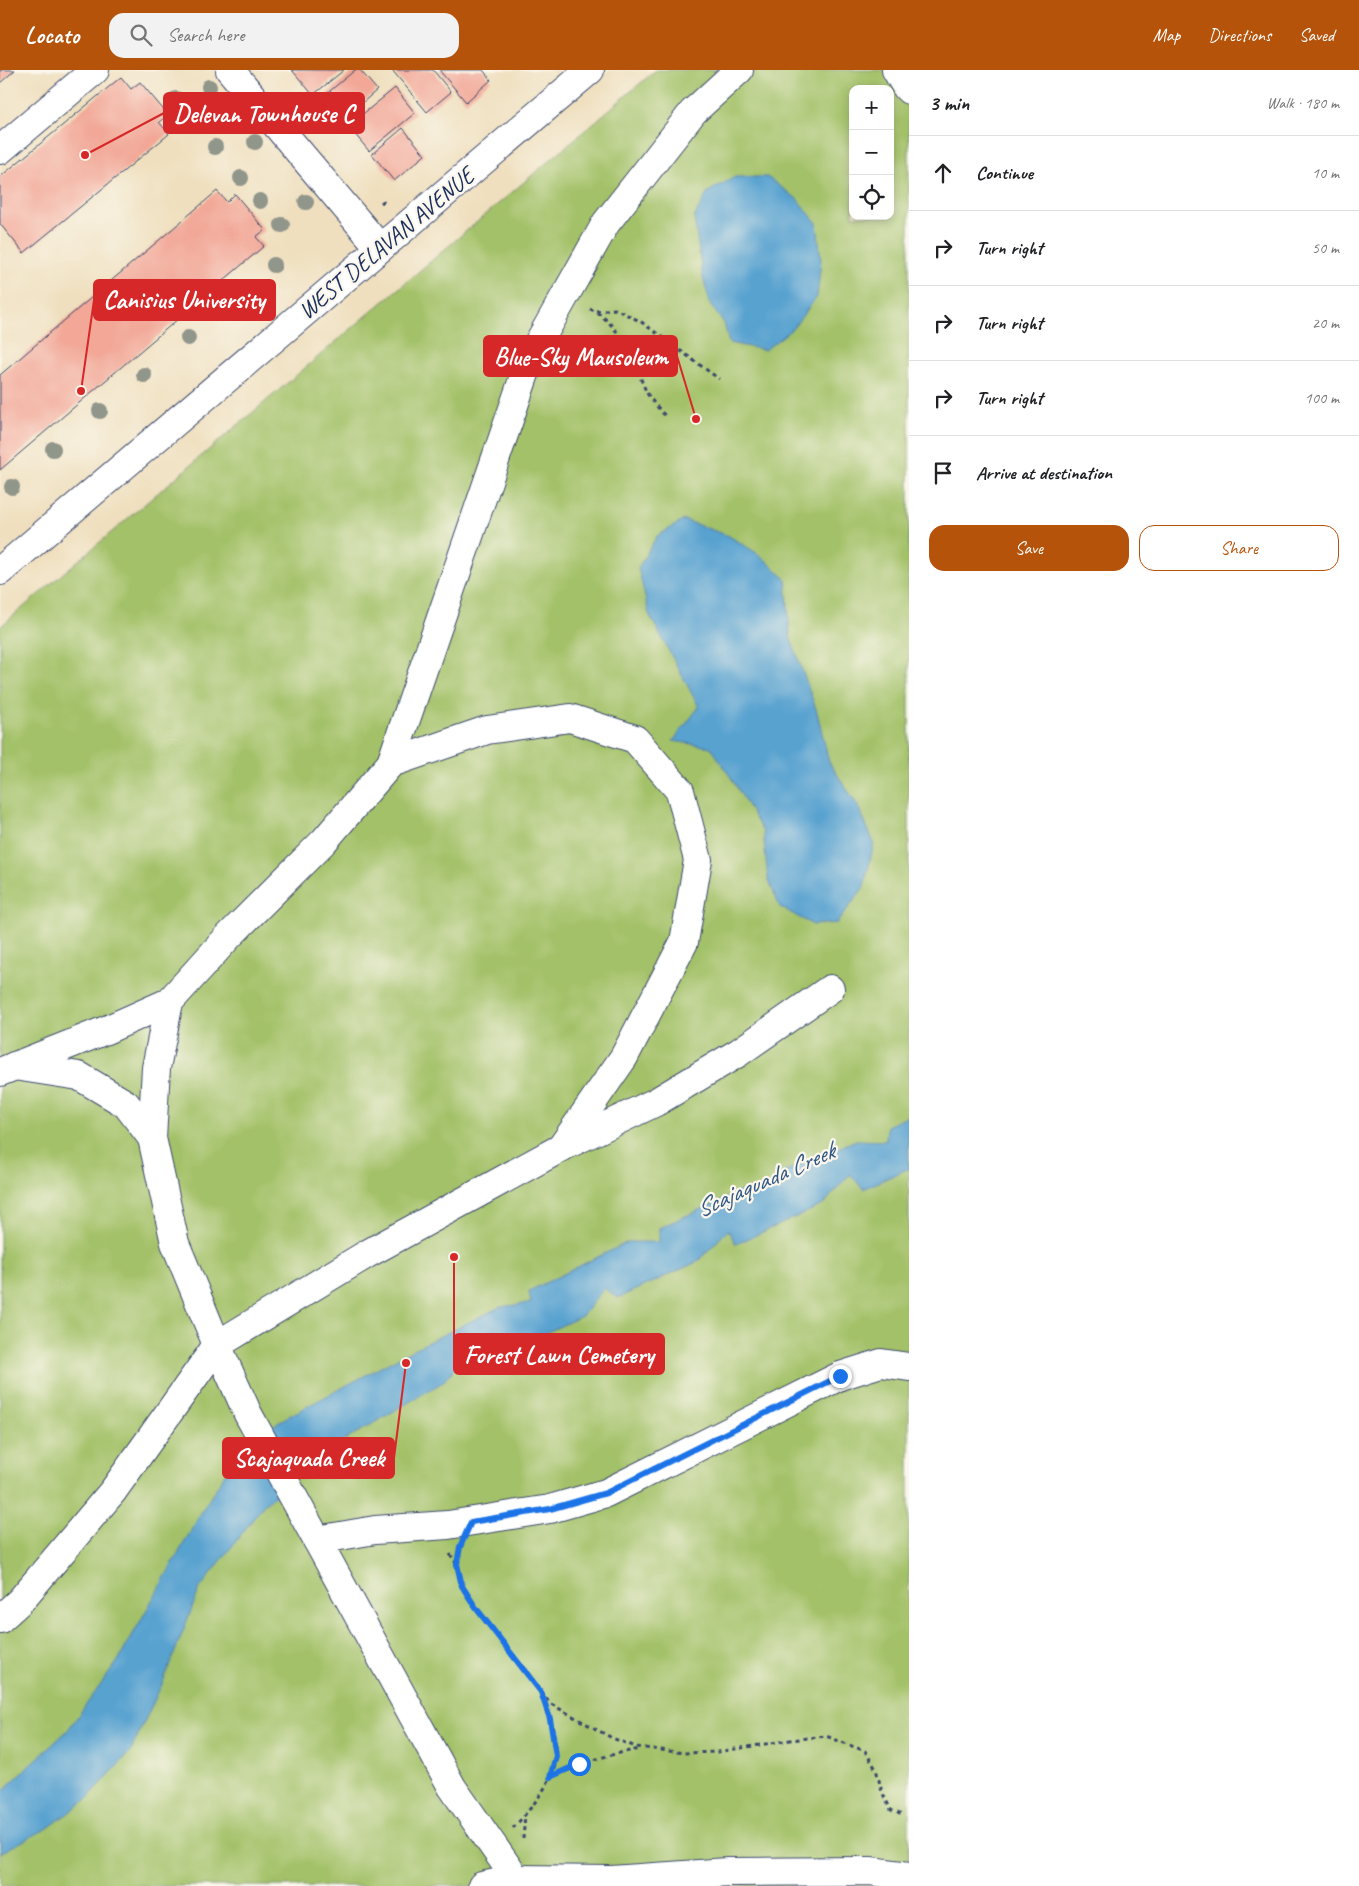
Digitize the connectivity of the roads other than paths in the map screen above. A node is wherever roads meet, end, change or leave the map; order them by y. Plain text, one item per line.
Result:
1 (95, 70) edge
2 (230, 70) edge
3 (590, 70) edge
4 (738, 70) edge
5 (896, 70) edge
6 (909, 90) edge
7 (0, 150) edge
8 (380, 248) junction
9 (0, 571) edge
10 (391, 764) junction
11 (830, 989) dead end
12 (168, 1002) junction
13 (6, 1069) edge
14 (152, 1138) junction
15 (561, 1148) junction
16 (217, 1345) junction
17 (909, 1367) edge
18 (317, 1540) junction
19 (0, 1619) edge
20 (909, 1876) edge
21 (518, 1882) edge
22 (482, 1886) edge

1 - 7 street
2 - 8 street
3 - 8 street, WEST DELAVAN AVENUE
4 - 10 street
5 - 6 street
8 - 9 street, WEST DELAVAN AVENUE
10 - 12 street
10 - 15 street
11 - 15 street
12 - 13 street
12 - 14 street
13 - 14 street
14 - 16 street
15 - 16 street
16 - 18 street
16 - 19 street
17 - 18 street
18 - 21 street
20 - 21 street
21 - 22 street

